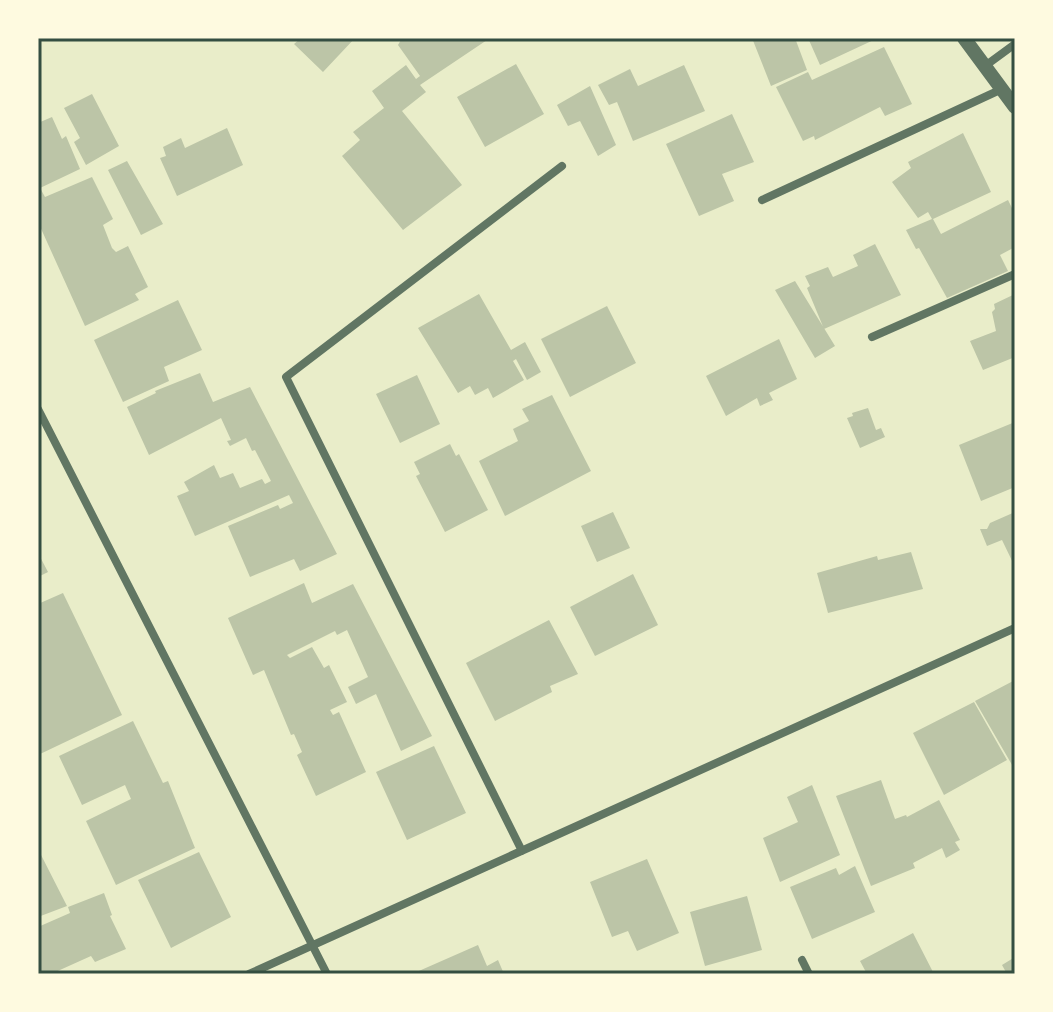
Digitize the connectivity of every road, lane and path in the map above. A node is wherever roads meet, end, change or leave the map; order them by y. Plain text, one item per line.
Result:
1 (964, 38) edge
2 (1015, 44) edge
3 (985, 66) junction
4 (1002, 89) junction
5 (1015, 107) edge
6 (562, 166) dead end
7 (762, 200) dead end
8 (1015, 274) edge
9 (872, 337) dead end
10 (38, 409) edge
11 (1015, 628) edge
12 (522, 851) junction
13 (313, 945) junction
14 (802, 960) dead end
15 (249, 974) edge
16 (327, 974) edge
17 (809, 974) edge

1 - 3 street
2 - 3 street
3 - 4 street
4 - 5 street
4 - 7 street
6 - 12 street
8 - 9 street
10 - 13 street
11 - 12 street
12 - 13 street
13 - 15 street
13 - 16 street
14 - 17 street

